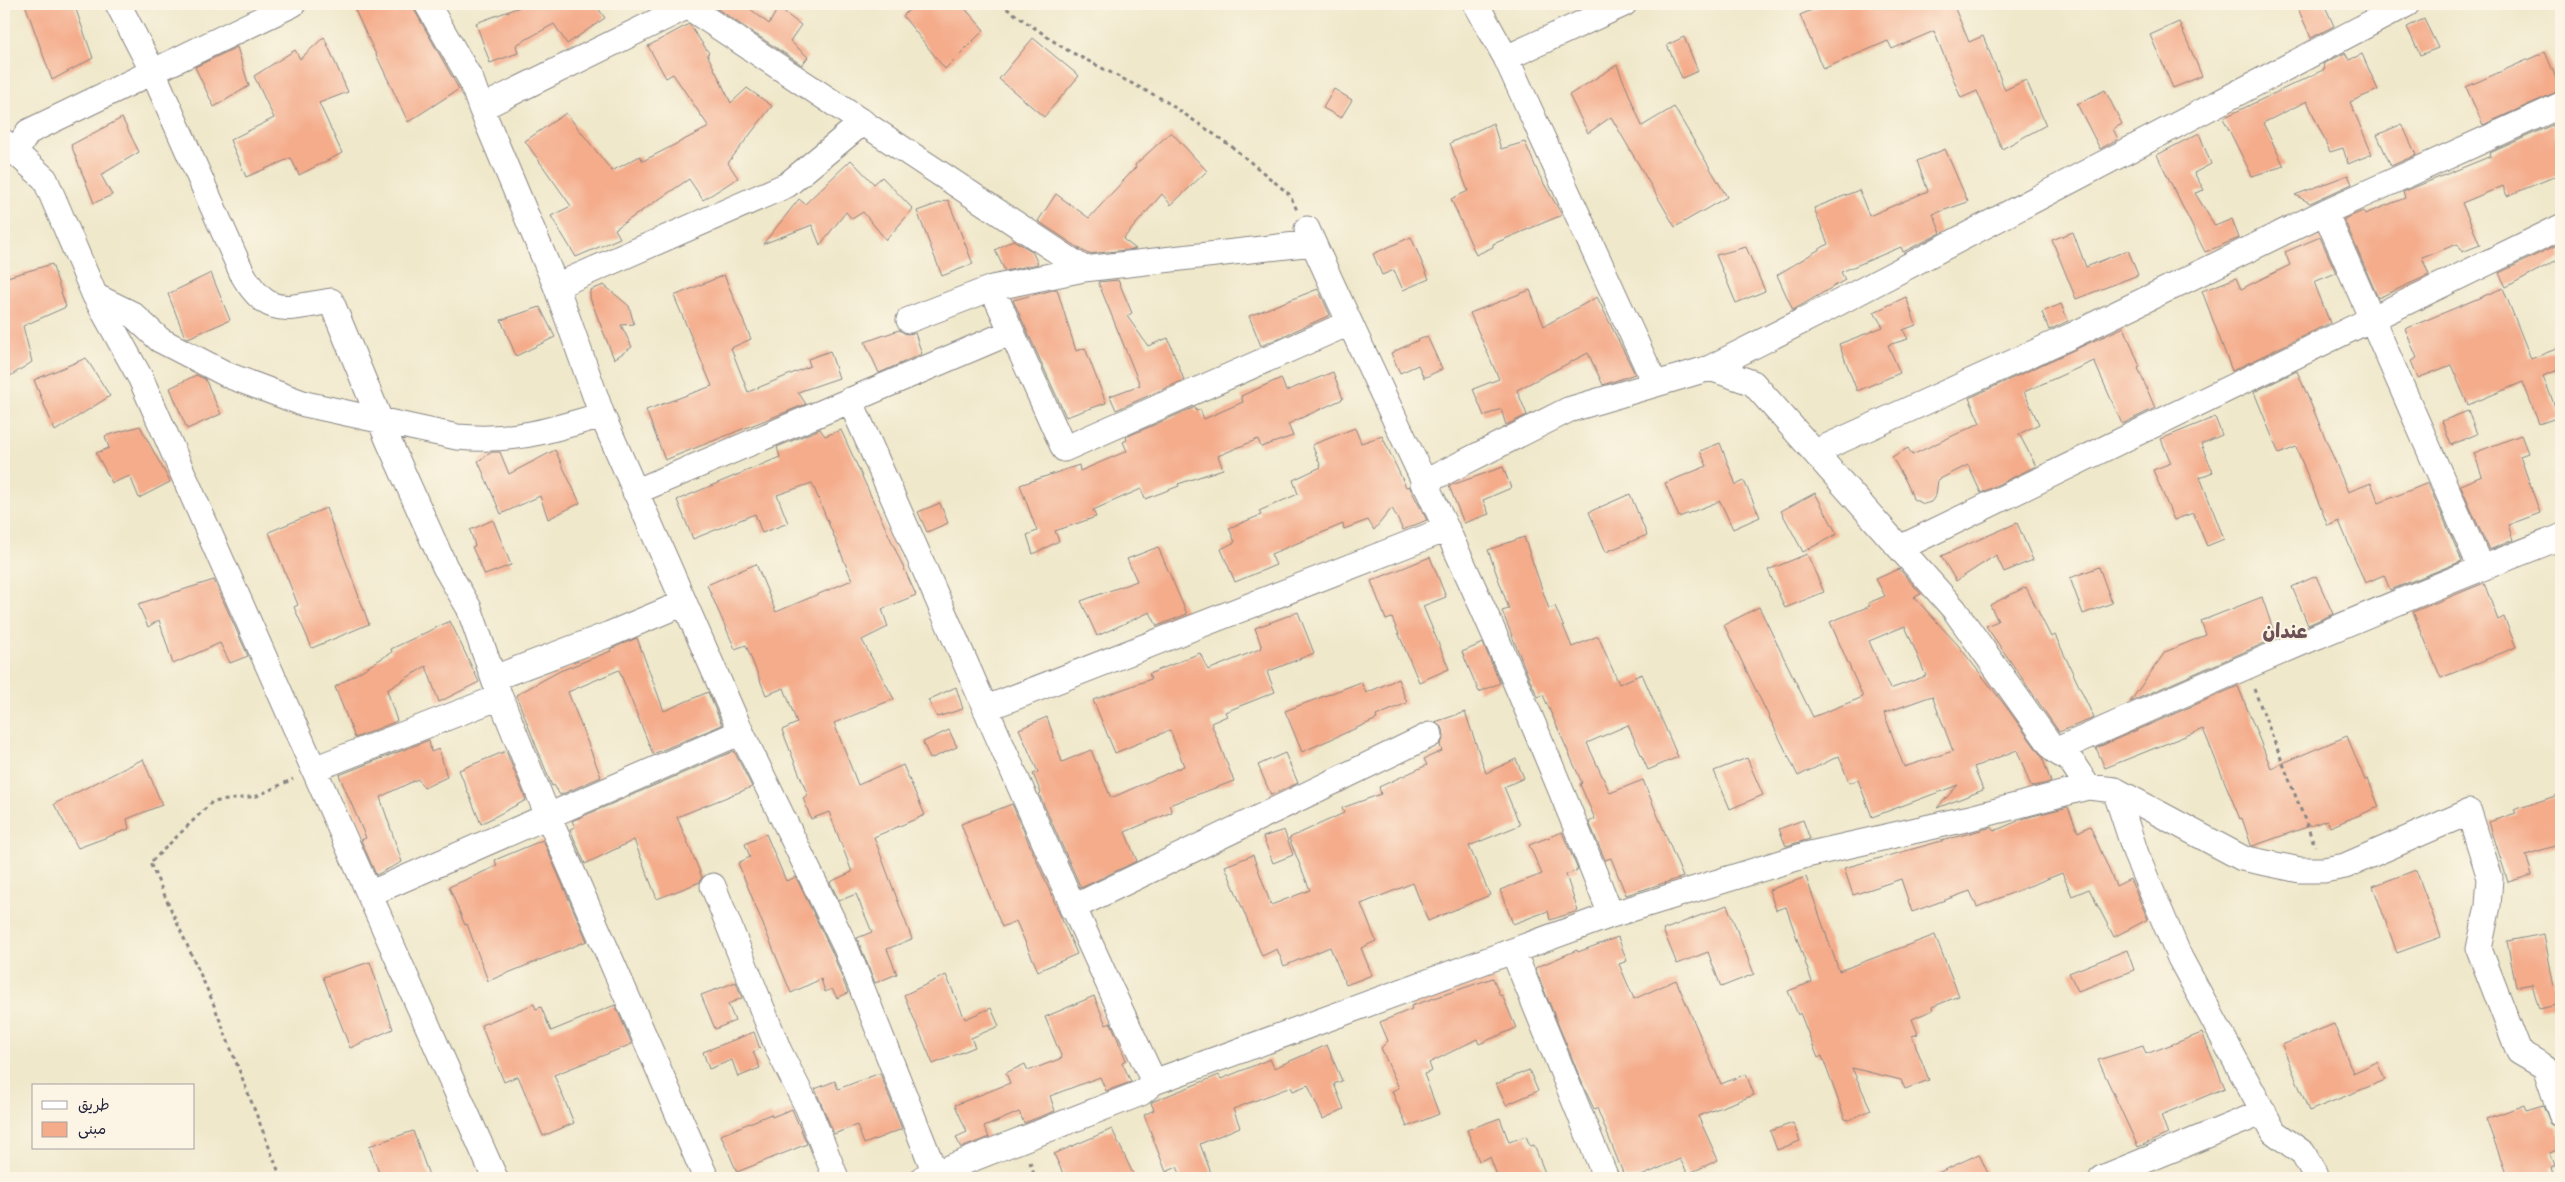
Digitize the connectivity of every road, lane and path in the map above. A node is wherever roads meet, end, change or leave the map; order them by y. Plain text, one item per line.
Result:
1 (118, 4) edge
2 (293, 4) edge
3 (427, 4) edge
4 (1000, 4) edge
5 (1476, 4) edge
6 (1624, 4) edge
7 (2406, 4) edge
8 (686, 5) edge
9 (1506, 58) junction
10 (152, 72) junction
11 (2561, 105) edge
12 (481, 108) junction
13 (863, 122) junction
14 (9, 147) edge
15 (2325, 212) junction
16 (2561, 227) edge
17 (1310, 236) junction
18 (1084, 269) junction
19 (556, 286) junction
20 (992, 288) junction
21 (95, 296) junction
22 (2371, 319) junction
23 (909, 320) dead end
24 (1349, 323) junction
25 (1011, 332) junction
26 (1710, 368) junction
27 (1655, 384) junction
28 (850, 400) junction
29 (602, 415) junction
30 (379, 420) junction
31 (1815, 452) junction
32 (1423, 483) junction
33 (635, 492) junction
34 (1446, 529) junction
35 (2561, 537) edge
36 (1900, 548) junction
37 (2481, 568) junction
38 (684, 603) junction
39 (2245, 666) junction
40 (497, 688) junction
41 (987, 708) junction
42 (741, 732) junction
43 (1430, 735) dead end
44 (2056, 751) junction
45 (314, 770) junction
46 (2088, 787) junction
47 (2115, 790) junction
48 (548, 816) junction
49 (2324, 870) junction
50 (713, 886) dead end
51 (369, 894) junction
52 (1072, 908) junction
53 (1611, 915) junction
54 (1513, 951) junction
55 (1154, 1082) junction
56 (2264, 1112) junction
57 (2561, 1114) edge
58 (929, 1176) edge
59 (281, 1178) edge
60 (495, 1178) edge
61 (706, 1178) edge
62 (836, 1178) edge
63 (1606, 1178) edge
64 (2102, 1178) edge
65 (2317, 1178) edge

1 - 10 street
2 - 10 street
3 - 12 street
4 - 17 path
5 - 9 street
6 - 9 street
7 - 26 street
8 - 12 street
8 - 13 street
9 - 27 street
10 - 14 street
10 - 30 street
11 - 15 street
12 - 19 street
13 - 18 street
13 - 19 street
14 - 21 street
15 - 22 street
15 - 31 street
16 - 22 street
17 - 18 street
17 - 24 street
18 - 20 street
19 - 29 street
20 - 23 street
20 - 25 street
21 - 30 street
21 - 45 street
22 - 36 street
22 - 37 street
24 - 25 street
24 - 32 street
25 - 28 street
26 - 27 street
26 - 31 street
27 - 32 street
28 - 33 street
28 - 41 street
29 - 30 street
29 - 33 street
30 - 40 street
31 - 36 street
32 - 34 street
33 - 38 street
34 - 41 street
34 - 53 street
35 - 37 street
36 - 44 street
37 - 39 street
38 - 40 street
38 - 42 street
39 - 44 street
39 - 49 path
40 - 45 street
40 - 48 street
41 - 52 street
42 - 48 street
42 - 58 street
43 - 52 street
44 - 46 street
45 - 51 street
45 - 59 path
46 - 47 street
46 - 53 street
47 - 49 street
47 - 56 street
48 - 51 street
48 - 61 street
49 - 57 street
50 - 62 street
51 - 60 street
52 - 55 street
53 - 54 street
54 - 55 street
54 - 63 street
55 - 58 street
56 - 64 street
56 - 65 street

